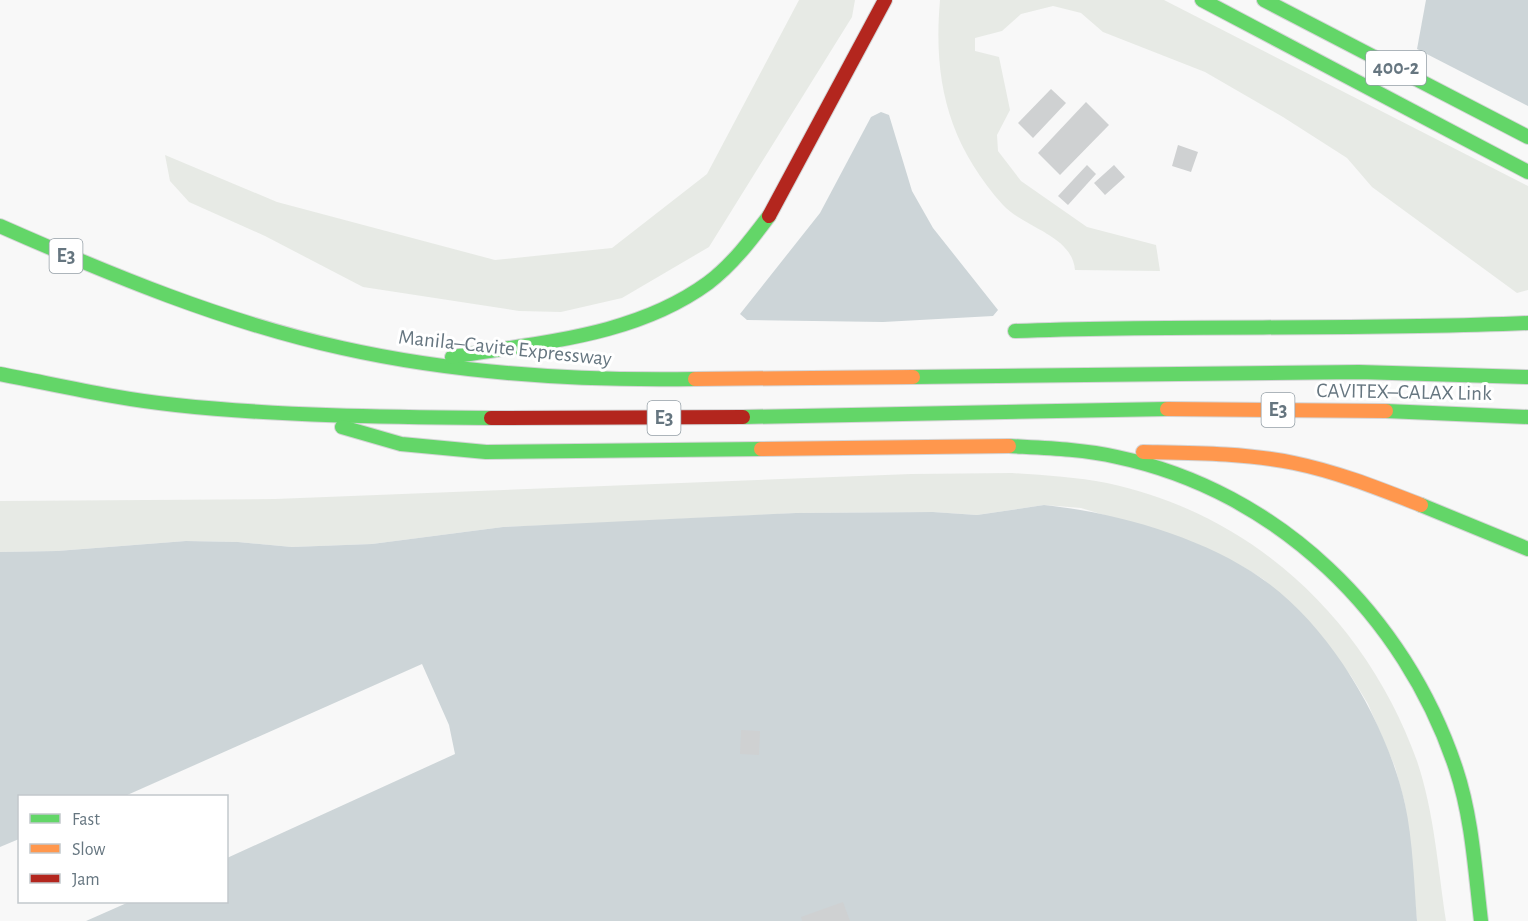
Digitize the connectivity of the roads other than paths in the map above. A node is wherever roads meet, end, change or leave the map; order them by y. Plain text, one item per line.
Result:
1 (885, 0) edge
2 (1202, 0) edge
3 (1264, 0) edge
4 (1528, 136) edge
5 (1528, 172) edge
6 (0, 226) edge
7 (1528, 323) edge
8 (1015, 331) dead end
9 (422, 363) junction
10 (0, 374) edge
11 (1028, 375) joint
12 (1528, 377) edge
13 (299, 415) junction
14 (1528, 417) edge
15 (1078, 450) junction
16 (1528, 549) edge
17 (1481, 921) edge

1 - 9 main road
2 - 5 main road, 400-2
3 - 4 main road, 400-2
6 - 9 main road, Manila–Cavite Expressway / E3
7 - 8 main road
9 - 11 main road, Manila–Cavite Expressway / E3
10 - 13 main road, E3
11 - 12 main road, CAVITEX–CALAX Link / E3
13 - 14 main road, CAVITEX–CALAX Link / E3
13 - 15 main road
15 - 16 main road
15 - 17 main road

